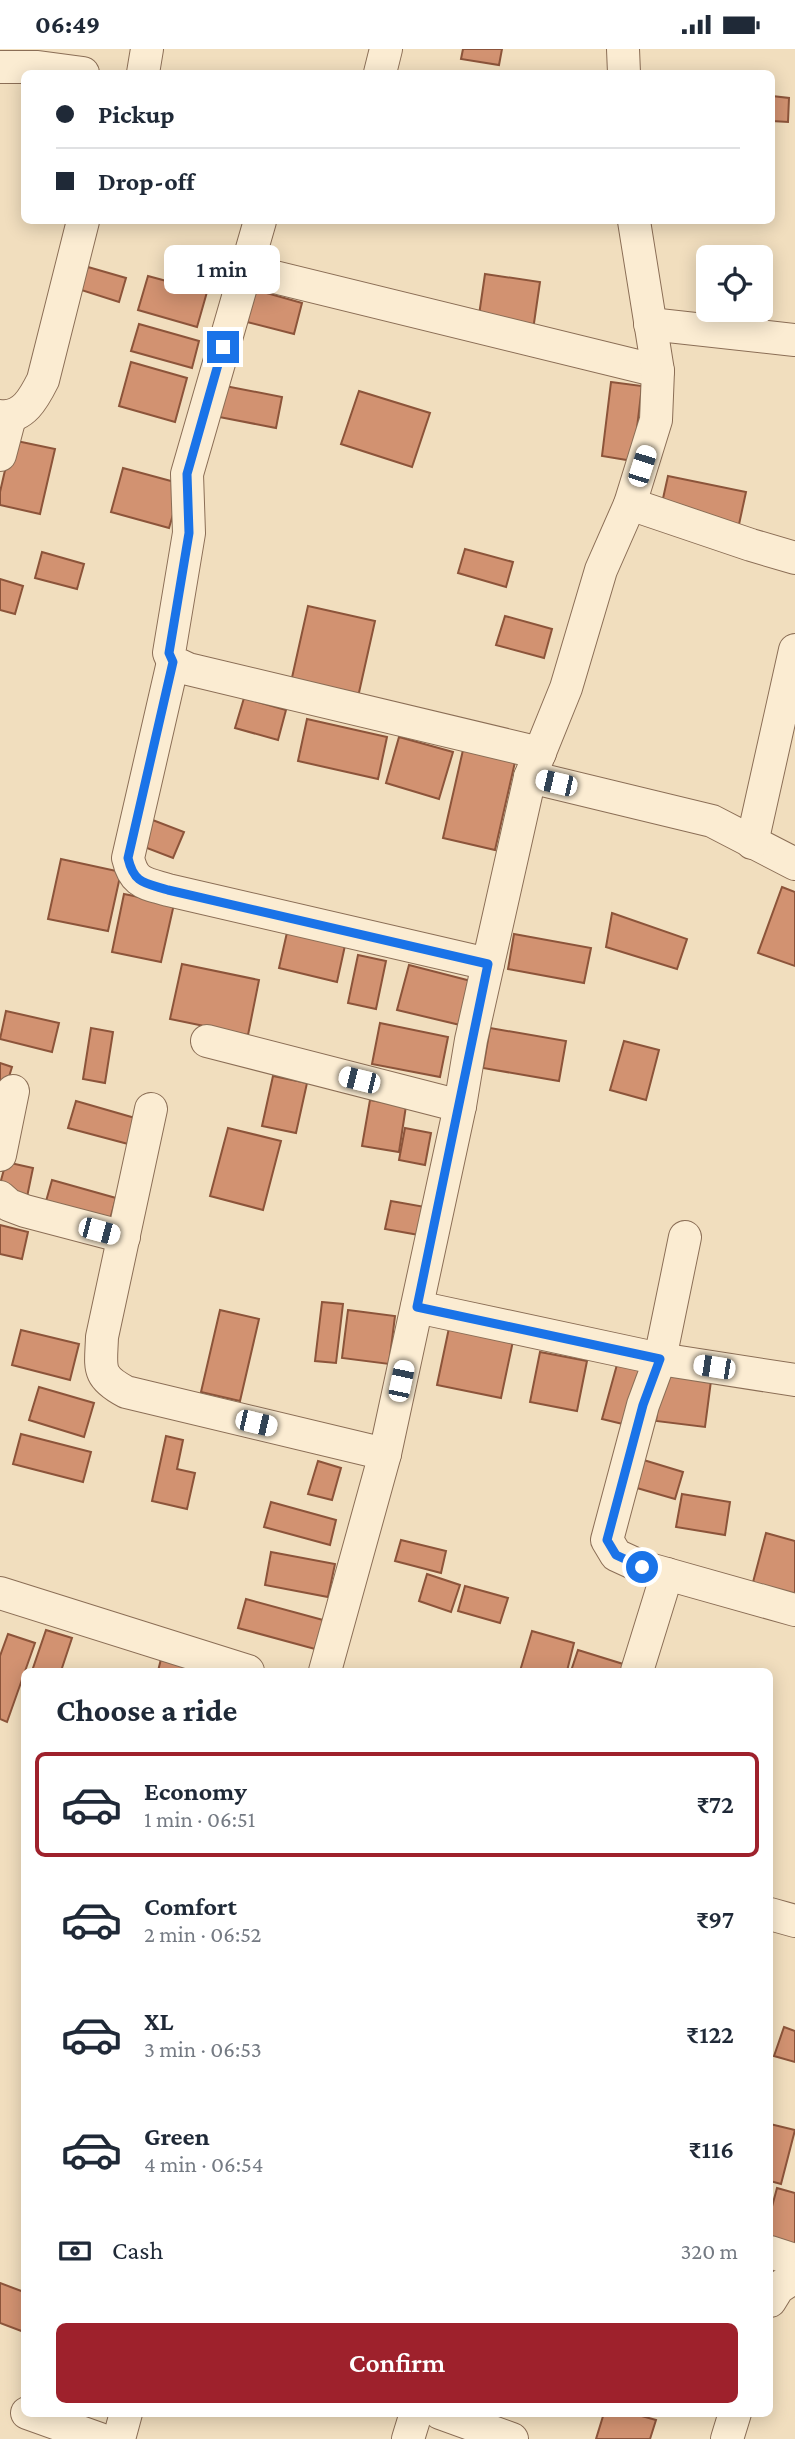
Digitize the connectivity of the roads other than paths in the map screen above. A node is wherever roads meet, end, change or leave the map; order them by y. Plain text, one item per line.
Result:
1 (147, 49) edge
2 (386, 49) edge
3 (623, 49) edge
4 (0, 67) edge
5 (60, 70) edge
6 (144, 70) edge
7 (381, 70) edge
8 (624, 70) edge
9 (82, 224) edge
10 (259, 224) edge
11 (634, 224) edge
12 (246, 270) junction
13 (650, 324) junction
14 (795, 341) edge
15 (658, 371) junction
16 (5, 416) edge
17 (0, 455) edge
18 (629, 504) junction
19 (795, 558) edge
20 (795, 650) edge
21 (173, 662) junction
22 (535, 765) junction
23 (752, 843) junction
24 (795, 864) edge
25 (488, 964) junction
26 (207, 1041) dead end
27 (13, 1091) dead end
28 (460, 1105) junction
29 (151, 1109) dead end
30 (0, 1154) edge
31 (0, 1197) edge
32 (124, 1237) junction
33 (685, 1237) dead end
34 (417, 1307) junction
35 (660, 1359) junction
36 (795, 1380) edge
37 (385, 1454) junction
38 (667, 1574) junction
39 (0, 1593) edge
40 (795, 1609) edge
41 (238, 1668) edge
42 (326, 1668) edge
43 (638, 1668) edge
44 (773, 1915) edge
45 (795, 1921) edge
46 (773, 2253) edge
47 (795, 2260) edge
48 (795, 2277) edge
49 (773, 2296) edge
50 (0, 2404) edge
51 (21, 2411) edge
52 (37, 2417) edge
53 (125, 2417) edge
54 (415, 2417) edge
55 (451, 2417) edge
56 (734, 2417) edge
57 (100, 2439) edge
58 (119, 2439) edge
59 (408, 2439) edge
60 (512, 2439) edge
61 (727, 2439) edge

1 - 6 street
2 - 7 street
3 - 8 street
4 - 5 street
9 - 16 street
10 - 12 street
11 - 13 street
12 - 15 street
12 - 21 street
13 - 14 street
13 - 15 street
15 - 18 street
16 - 17 street
18 - 19 street
18 - 22 street
20 - 23 street
21 - 22 street
21 - 25 street
22 - 23 street
22 - 25 street
23 - 24 street
25 - 28 street
26 - 28 street
27 - 30 street
28 - 34 street
29 - 32 street
31 - 32 street
32 - 37 street
33 - 35 street
34 - 35 street
34 - 37 street
35 - 36 street
35 - 38 street
37 - 42 street
38 - 40 street
38 - 43 street
39 - 41 street
44 - 45 street
46 - 47 street
48 - 49 street
50 - 51 street
52 - 57 street
53 - 58 street
54 - 59 street
55 - 60 street
56 - 61 street

